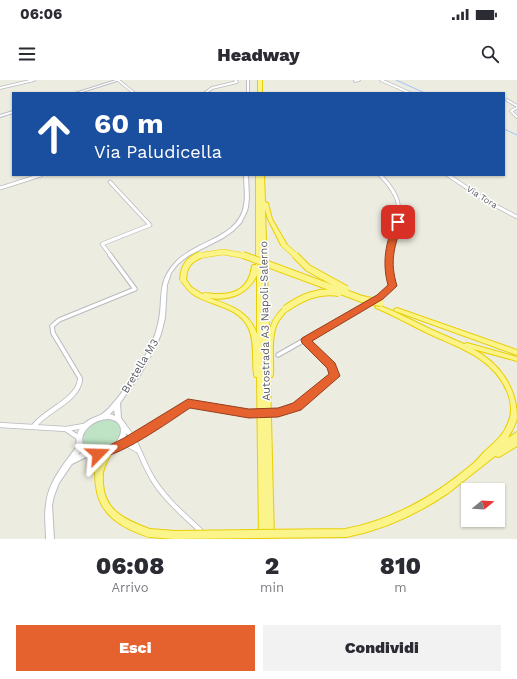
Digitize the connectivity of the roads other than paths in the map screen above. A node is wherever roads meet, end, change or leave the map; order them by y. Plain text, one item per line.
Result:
1 (34, 80) edge
2 (119, 80) edge
3 (235, 80) edge
4 (248, 80) edge
5 (256, 80) edge
6 (260, 80) edge
7 (359, 80) edge
8 (381, 80) edge
9 (355, 81) dead end
10 (0, 88) edge
11 (79, 92) edge
12 (133, 92) edge
13 (206, 92) edge
14 (248, 92) edge
15 (256, 92) edge
16 (260, 92) edge
17 (408, 92) edge
18 (507, 100) dead end
19 (517, 107) edge
20 (12, 112) edge
21 (0, 116) edge
22 (517, 117) edge
23 (38, 176) edge
24 (246, 176) edge
25 (258, 176) edge
26 (262, 176) edge
27 (262, 176) edge
28 (381, 176) edge
29 (449, 176) edge
30 (110, 182) dead end
31 (0, 188) edge
32 (517, 217) edge
33 (258, 235) junction
34 (194, 291) junction
35 (379, 305) junction
36 (440, 336) junction
37 (306, 340) junction
38 (517, 353) edge
39 (278, 356) dead end
40 (517, 359) edge
41 (264, 402) junction
42 (117, 403) junction
43 (104, 416) junction
44 (118, 418) junction
45 (0, 425) edge
46 (85, 425) junction
47 (34, 426) junction
48 (126, 427) junction
49 (66, 430) junction
50 (143, 431) junction
51 (517, 435) edge
52 (79, 438) junction
53 (133, 438) junction
54 (517, 442) edge
55 (125, 443) junction
56 (81, 445) junction
57 (117, 446) junction
58 (108, 452) junction
59 (139, 452) junction
60 (92, 453) junction
61 (487, 458) junction
62 (71, 462) junction
63 (475, 467) junction
64 (99, 470) junction
65 (50, 539) edge
66 (209, 539) edge
67 (262, 539) edge
68 (270, 539) edge

1 - 10 street
2 - 11 street
2 - 12 street
3 - 13 street
4 - 14 street
5 - 15 highway
6 - 16 highway
7 - 9 street
8 - 17 street
18 - 19 street
19 - 22 street
20 - 21 street
23 - 31 street
24 - 42 street, Bretella M3
25 - 33 highway, Autostrada A3 Napoli-Salerno
26 - 35 highway, bridge
27 - 41 highway, Autostrada A3 Napoli-Salerno
28 - 37 street
29 - 32 street, Via Tora
30 - 47 street
33 - 34 highway
33 - 41 highway, Autostrada A3 Napoli-Salerno
34 - 35 highway, bridge
34 - 41 highway
35 - 36 highway
35 - 38 highway
35 - 41 highway, bridge
36 - 40 highway
36 - 63 highway
37 - 39 street
37 - 50 street, bridge
41 - 67 highway, Autostrada A3 Napoli-Salerno
41 - 68 highway, Autostrada A3 Napoli-Salerno
42 - 43 street, Bretella M3
42 - 44 street, Bretella M3
43 - 44 street
43 - 46 street
44 - 48 street
45 - 47 street
46 - 49 street
46 - 52 street
47 - 49 street
48 - 50 street
48 - 53 street
48 - 57 street
49 - 52 street
50 - 53 street
51 - 61 highway
52 - 56 street
53 - 55 street
53 - 59 street
54 - 61 highway
55 - 57 street
55 - 59 street
56 - 60 street
56 - 62 street
57 - 58 street
58 - 60 street
58 - 64 highway
59 - 66 street
60 - 62 street
60 - 64 highway
61 - 63 highway
62 - 65 street
63 - 64 highway, bridge

